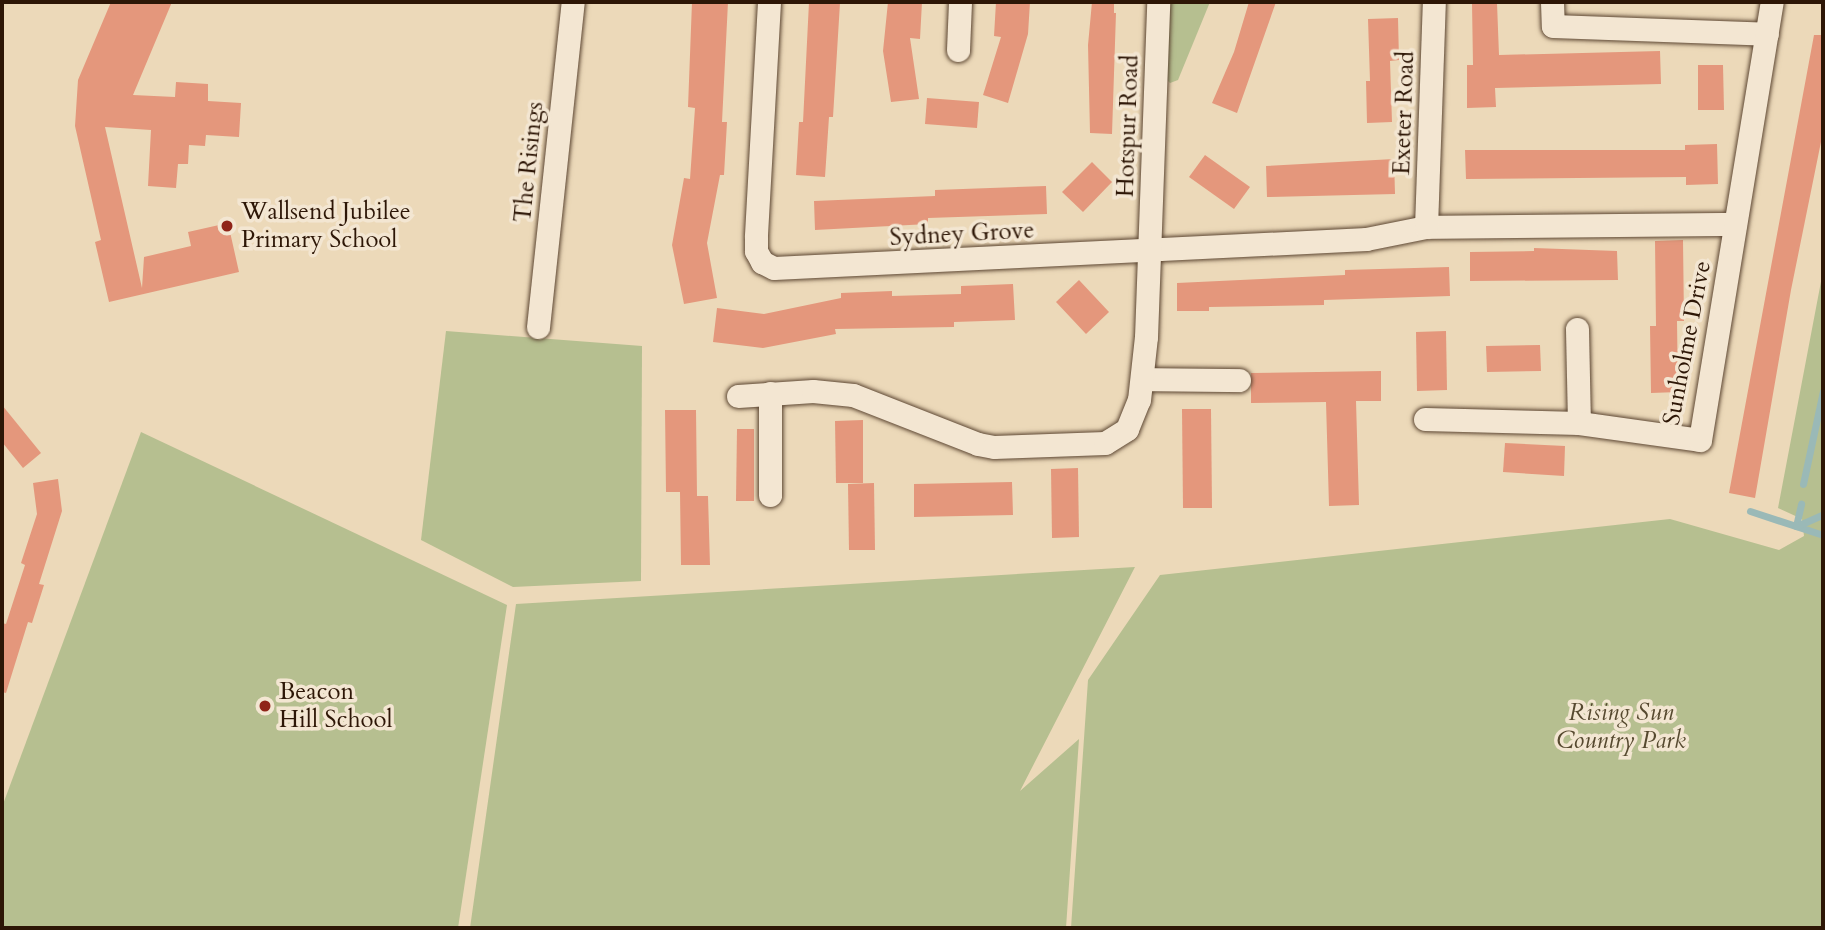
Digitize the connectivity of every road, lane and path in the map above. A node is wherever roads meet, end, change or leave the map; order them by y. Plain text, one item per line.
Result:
1 (573, 2) edge
2 (769, 2) edge
3 (960, 2) edge
4 (1158, 2) edge
5 (1434, 2) edge
6 (1552, 2) edge
7 (1772, 2) edge
8 (1767, 34) junction
9 (958, 50) dead end
10 (1735, 224) junction
11 (1426, 227) junction
12 (1151, 251) junction
13 (538, 327) dead end
14 (1577, 329) dead end
15 (1143, 379) junction
16 (1239, 380) dead end
17 (770, 393) junction
18 (738, 396) dead end
19 (1425, 419) dead end
20 (1579, 423) junction
21 (770, 495) dead end

1 - 13 street, The Risings
2 - 12 street, Sydney Grove
3 - 9 street
4 - 12 street, Hotspur Road
5 - 11 street, Exeter Road
6 - 8 street
7 - 8 street, Sunholme Drive
8 - 10 street, Sunholme Drive
10 - 11 street, Sunholme Drive
10 - 20 street, Sunholme Drive
11 - 12 street, Sydney Grove
12 - 15 street, Hotspur Road
14 - 20 street
15 - 16 street
15 - 17 street, Hotspur Road
17 - 18 street, Hotspur Road
17 - 21 street
19 - 20 street, Sunholme Drive

